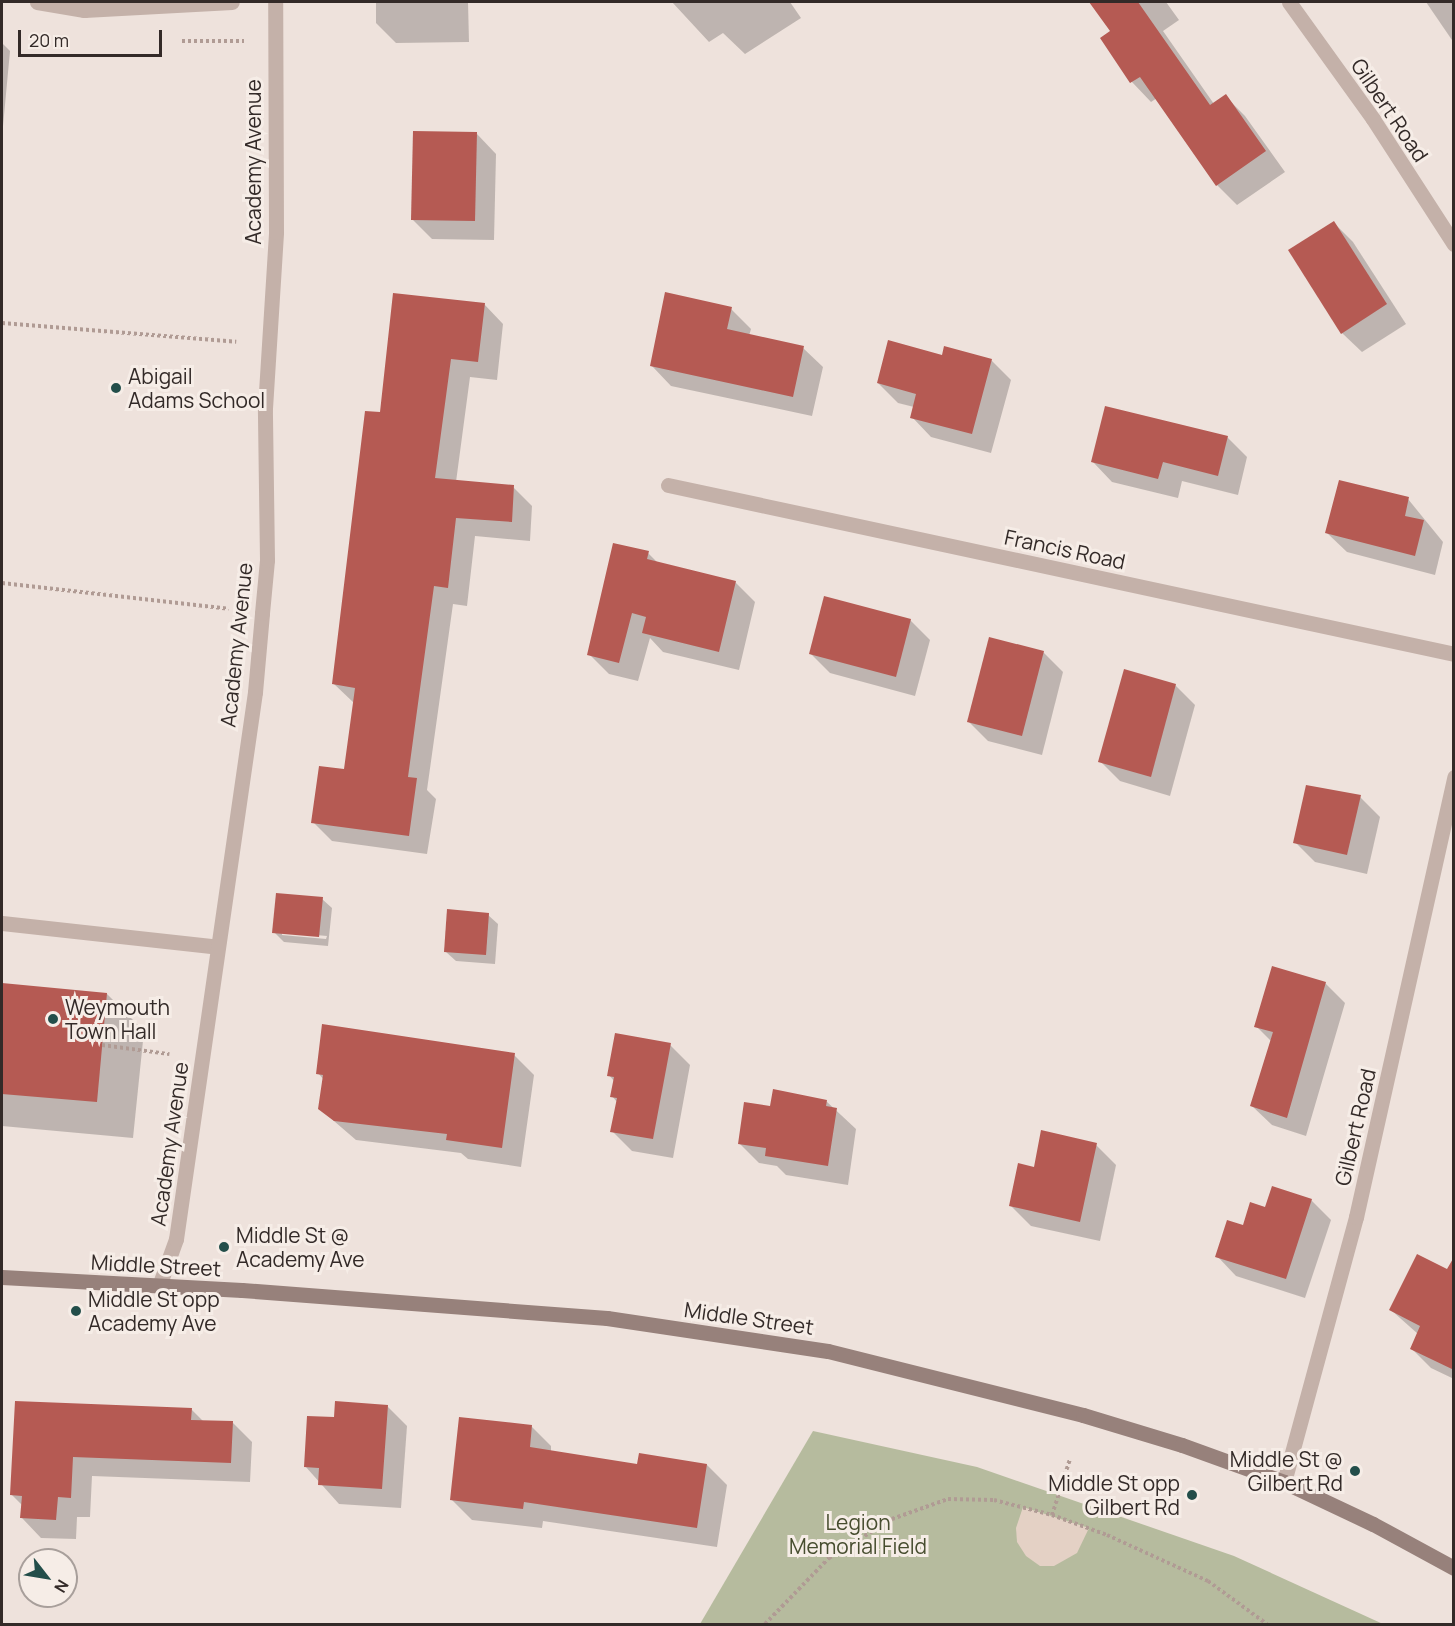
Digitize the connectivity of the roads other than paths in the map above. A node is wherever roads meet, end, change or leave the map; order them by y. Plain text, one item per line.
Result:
1 (37, 2) edge
2 (232, 2) edge
3 (275, 2) edge
4 (1288, 2) edge
5 (1454, 244) edge
6 (668, 485) dead end
7 (1454, 654) edge
8 (1454, 777) edge
9 (1447, 846) edge
10 (2, 923) edge
11 (218, 947) junction
12 (2, 1277) edge
13 (159, 1286) junction
14 (1284, 1482) junction
15 (1454, 1568) edge

1 - 2 street
3 - 11 street, Academy Avenue
4 - 5 street, Gilbert Road
6 - 7 street, Francis Road
8 - 9 street, Gilbert Road
9 - 14 street, Gilbert Road
10 - 11 street
11 - 13 street, Academy Avenue
12 - 13 main road, Middle Street
13 - 14 main road, Middle Street
14 - 15 main road, Middle Street

